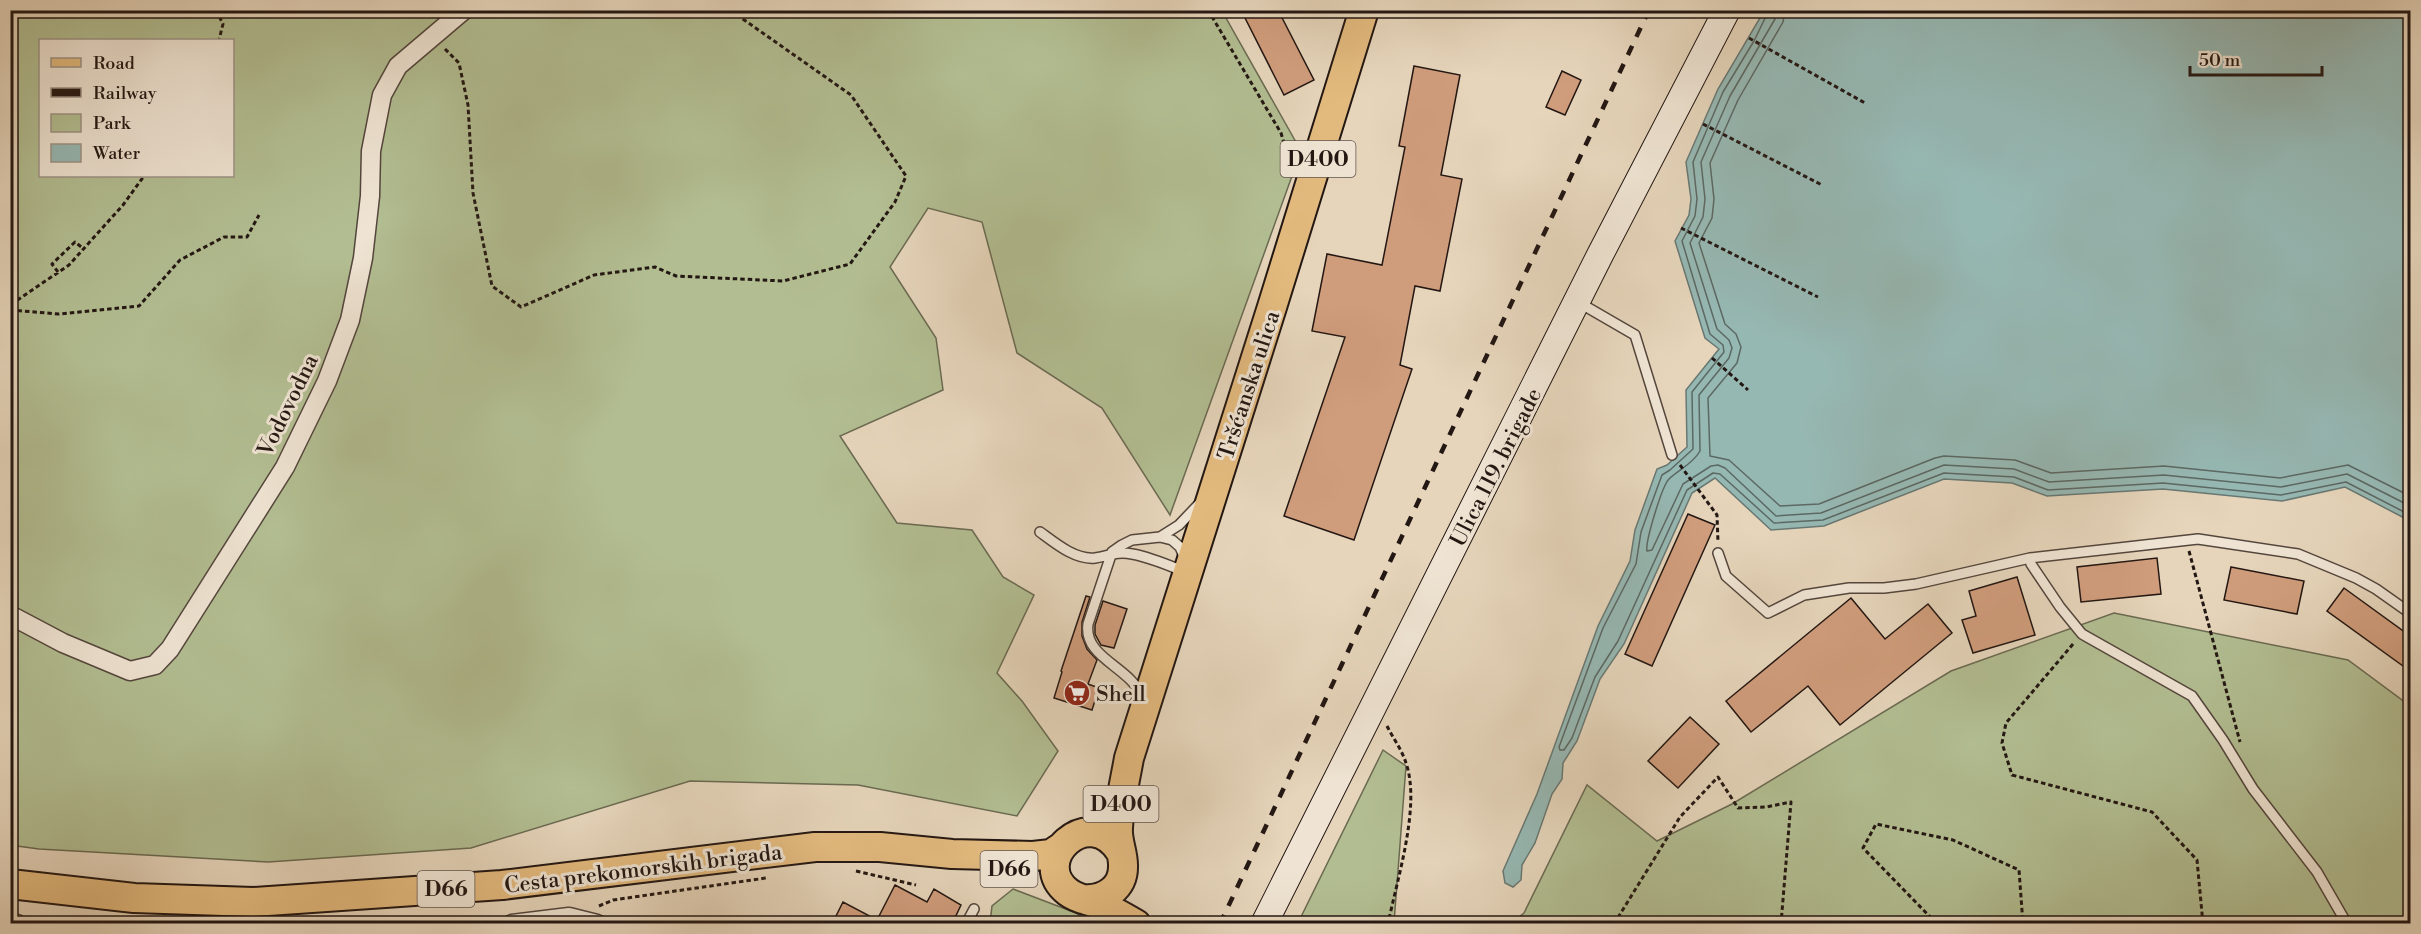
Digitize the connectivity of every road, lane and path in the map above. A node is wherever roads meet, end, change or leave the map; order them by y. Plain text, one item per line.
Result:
1 (216, 10) edge
2 (464, 10) edge
3 (730, 10) edge
4 (1208, 10) edge
5 (1364, 10) edge
6 (1727, 10) edge
7 (1749, 38) dead end
8 (219, 39) edge
9 (430, 39) junction
10 (1865, 103) dead end
11 (1702, 124) dead end
12 (1281, 133) dead end
13 (143, 177) edge
14 (1822, 185) dead end
15 (259, 215) dead end
16 (1680, 228) dead end
17 (84, 249) junction
18 (58, 273) junction
19 (1818, 297) dead end
20 (10, 302) edge
21 (1578, 302) junction
22 (10, 310) edge
23 (1712, 358) dead end
24 (1748, 390) dead end
25 (1672, 455) joint
26 (1215, 486) junction
27 (1040, 532) dead end
28 (1160, 537) junction
29 (2187, 540) junction
30 (1112, 552) junction
31 (1718, 553) joint
32 (2030, 558) junction
33 (1188, 573) junction
34 (2410, 613) edge
35 (10, 615) edge
36 (2082, 634) junction
37 (1145, 705) junction
38 (1387, 726) dead end
39 (2241, 743) dead end
40 (1129, 758) junction
41 (1070, 841) junction
42 (952, 854) junction
43 (1121, 863) junction
44 (849, 870) dead end
45 (771, 877) dead end
46 (10, 884) edge
47 (916, 885) dead end
48 (1074, 895) junction
49 (974, 909) dead end
50 (569, 917) junction
51 (10, 923) edge
52 (17, 924) edge
53 (512, 924) edge
54 (597, 924) edge
55 (966, 924) edge
56 (1136, 924) edge
57 (1150, 924) edge
58 (1264, 924) edge
59 (1388, 924) edge
60 (1614, 924) edge
61 (1781, 924) edge
62 (1937, 924) edge
63 (2023, 924) edge
64 (2203, 924) edge
65 (2347, 924) edge

1 - 8 path
2 - 9 street, Vodovodna
3 - 9 path
4 - 12 path
5 - 26 main road, Tršćanska ulica / D400
6 - 21 main road, Ulica 119. brigade
7 - 10 path
9 - 35 street, Vodovodna
11 - 14 path
13 - 17 path
15 - 22 path
16 - 19 path
17 - 18 path
17 - 18 path
18 - 20 path
21 - 25 lane
21 - 58 main road, Ulica 119. brigade
23 - 24 path
25 - 31 path
26 - 28 lane
26 - 33 main road, Tršćanska ulica / D400
27 - 30 lane
28 - 30 lane
28 - 33 lane
29 - 32 lane
29 - 34 lane
29 - 39 path
30 - 33 lane
30 - 37 lane
31 - 32 lane
32 - 36 lane
33 - 37 main road, Tršćanska ulica / D400
36 - 64 path
36 - 65 lane
37 - 40 main road, Tršćanska ulica / D400
38 - 59 path
40 - 41 main road, D400
40 - 43 main road, D400
41 - 42 main road, Cesta prekomorskih brigada / D66
41 - 43 main road, D66
41 - 48 main road, D66
42 - 46 main road, Cesta prekomorskih brigada / D66
42 - 48 main road, Cesta prekomorskih brigada / D66
43 - 48 main road
43 - 57 main road
44 - 47 path
45 - 50 path
48 - 56 main road, Cesta prekomorskih brigada
49 - 55 lane
50 - 53 street
50 - 54 street
51 - 52 street
60 - 61 path
62 - 63 path

